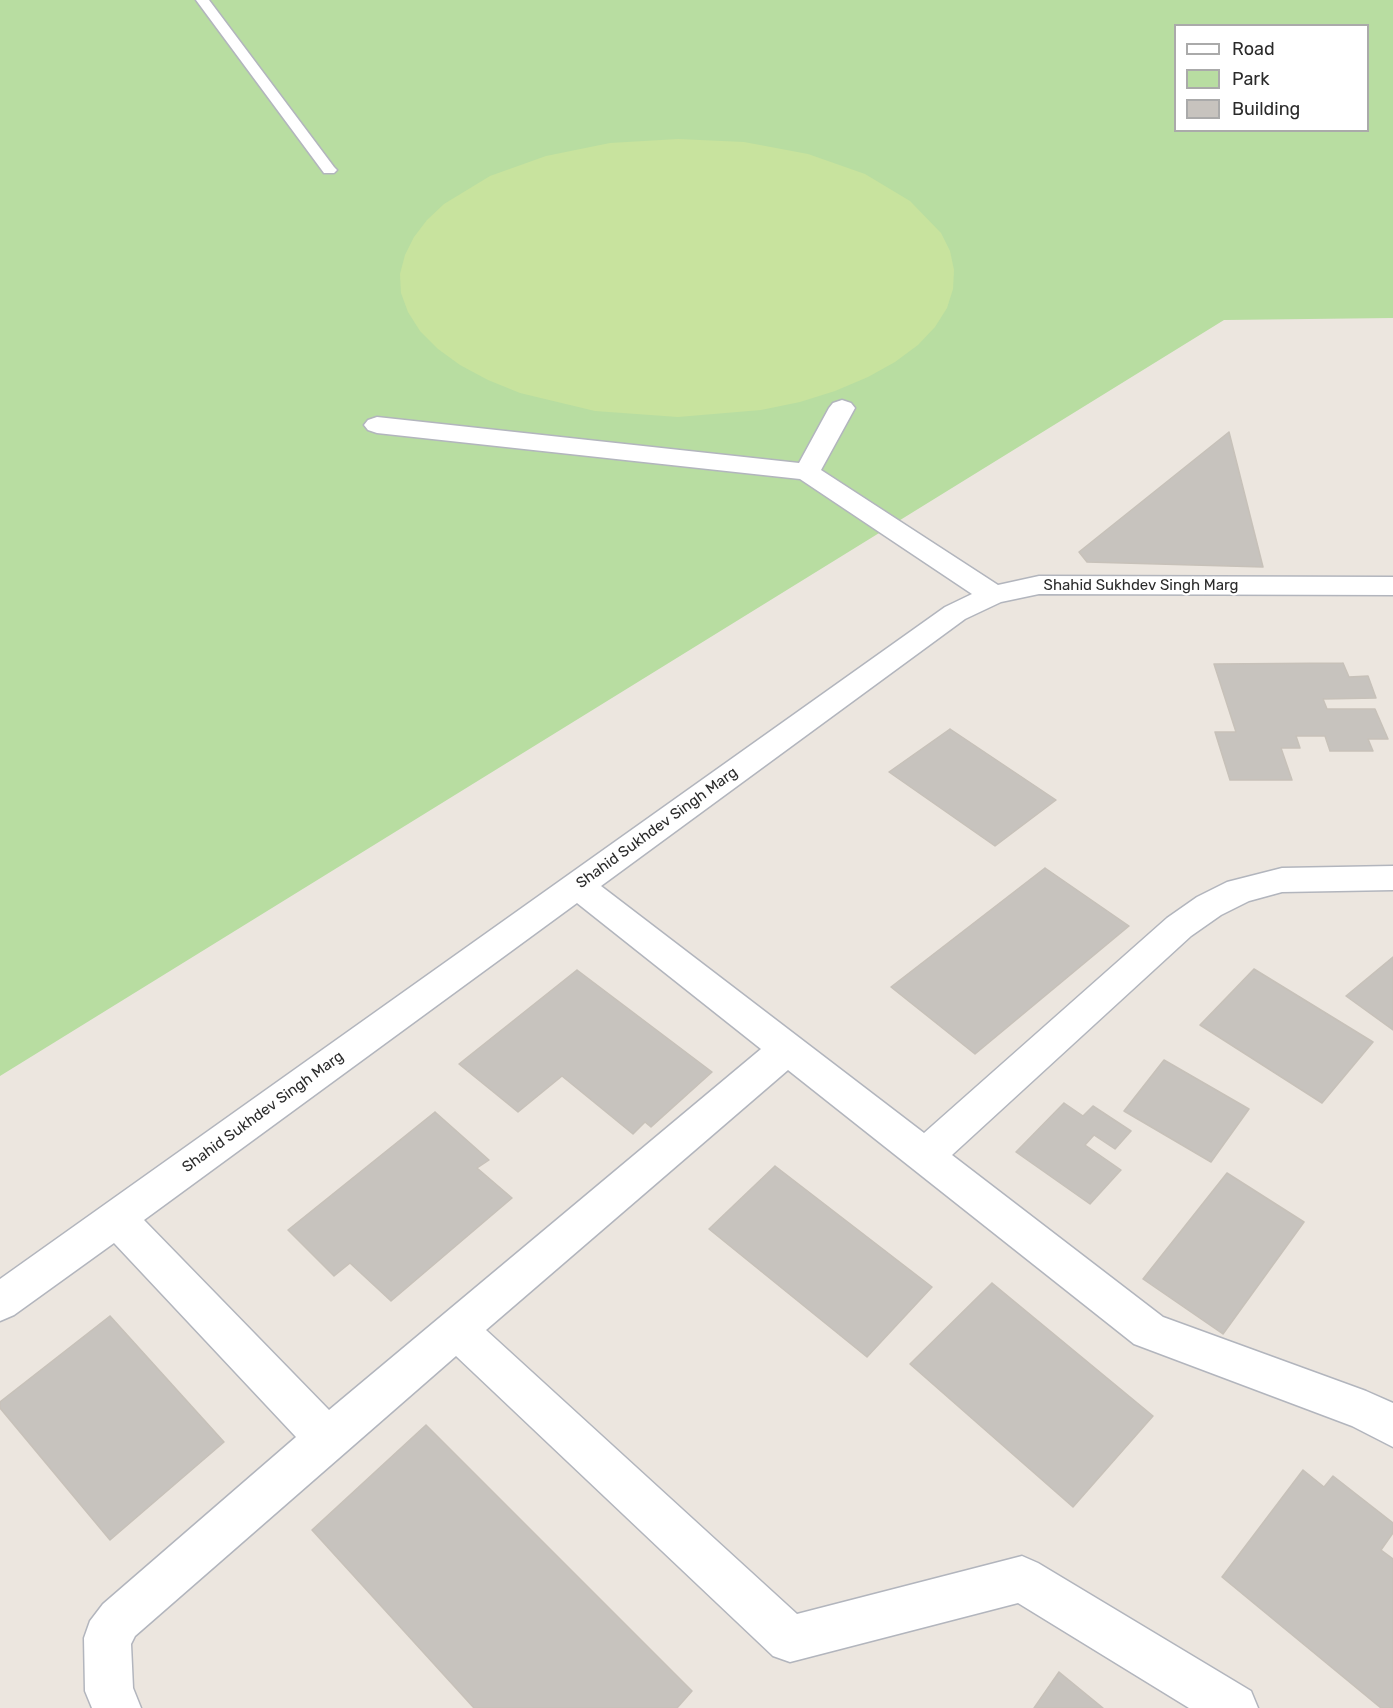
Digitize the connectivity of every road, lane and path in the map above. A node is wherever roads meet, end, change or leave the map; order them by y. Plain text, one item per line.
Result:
1 (201, 0) edge
2 (329, 170) dead end
3 (842, 408) dead end
4 (377, 425) dead end
5 (807, 472) junction
6 (1393, 586) edge
7 (993, 595) junction
8 (1393, 878) edge
9 (577, 885) junction
10 (787, 1049) junction
11 (925, 1156) junction
12 (116, 1218) junction
13 (0, 1302) edge
14 (457, 1330) junction
15 (1393, 1426) edge
16 (327, 1439) junction
17 (117, 1708) edge
18 (1234, 1708) edge

1 - 2 lane
3 - 5 street
4 - 5 street
5 - 7 street
6 - 7 street, Shahid Sukhdev Singh Marg
7 - 9 street, Shahid Sukhdev Singh Marg
8 - 11 street
9 - 10 street
9 - 12 street, Shahid Sukhdev Singh Marg
10 - 11 street
10 - 14 street
11 - 15 street
12 - 13 street, Shahid Sukhdev Singh Marg
12 - 16 street
14 - 16 street
14 - 18 street
16 - 17 street

